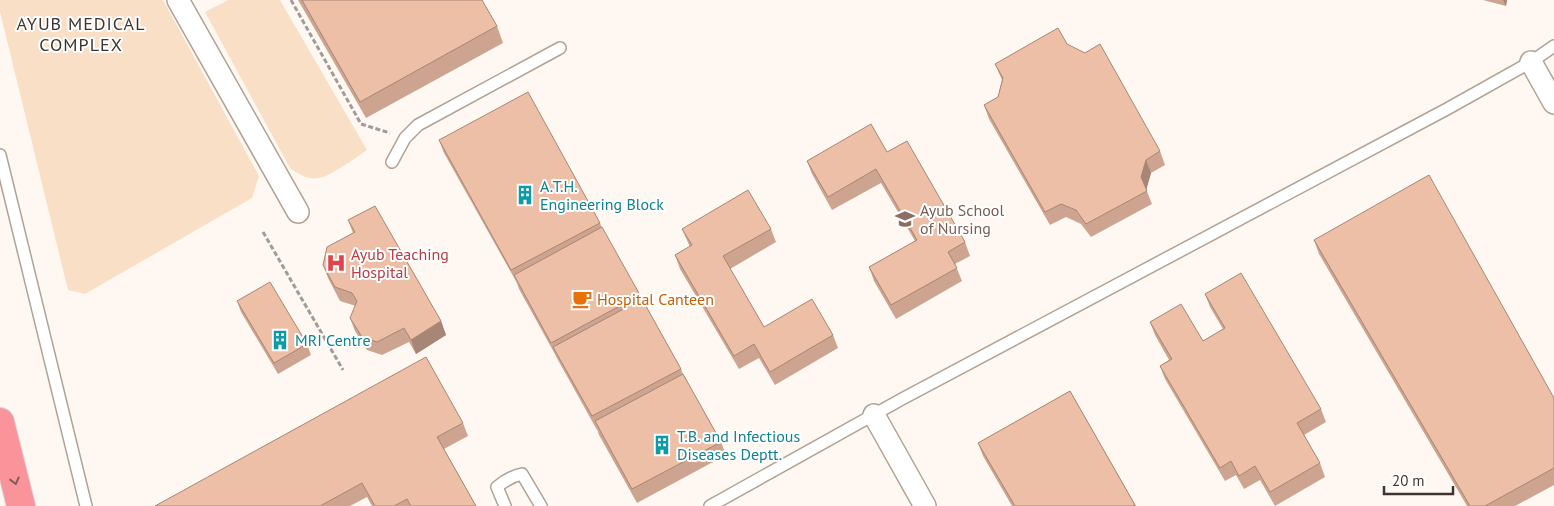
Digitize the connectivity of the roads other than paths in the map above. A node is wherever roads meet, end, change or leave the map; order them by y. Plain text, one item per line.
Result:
1 (180, 1) edge
2 (1554, 46) edge
3 (560, 48) dead end
4 (1531, 62) junction
5 (1554, 103) edge
6 (0, 156) edge
7 (392, 162) dead end
8 (298, 212) dead end
9 (874, 415) junction
10 (0, 422) edge
11 (22, 506) edge
12 (86, 506) edge
13 (505, 506) edge
14 (541, 506) edge
15 (710, 506) edge
16 (925, 506) edge

1 - 8 street
2 - 4 lane
3 - 7 lane
4 - 5 street
4 - 9 lane
6 - 12 lane
9 - 15 lane
9 - 16 street
10 -> 11 highway
13 - 14 lane

